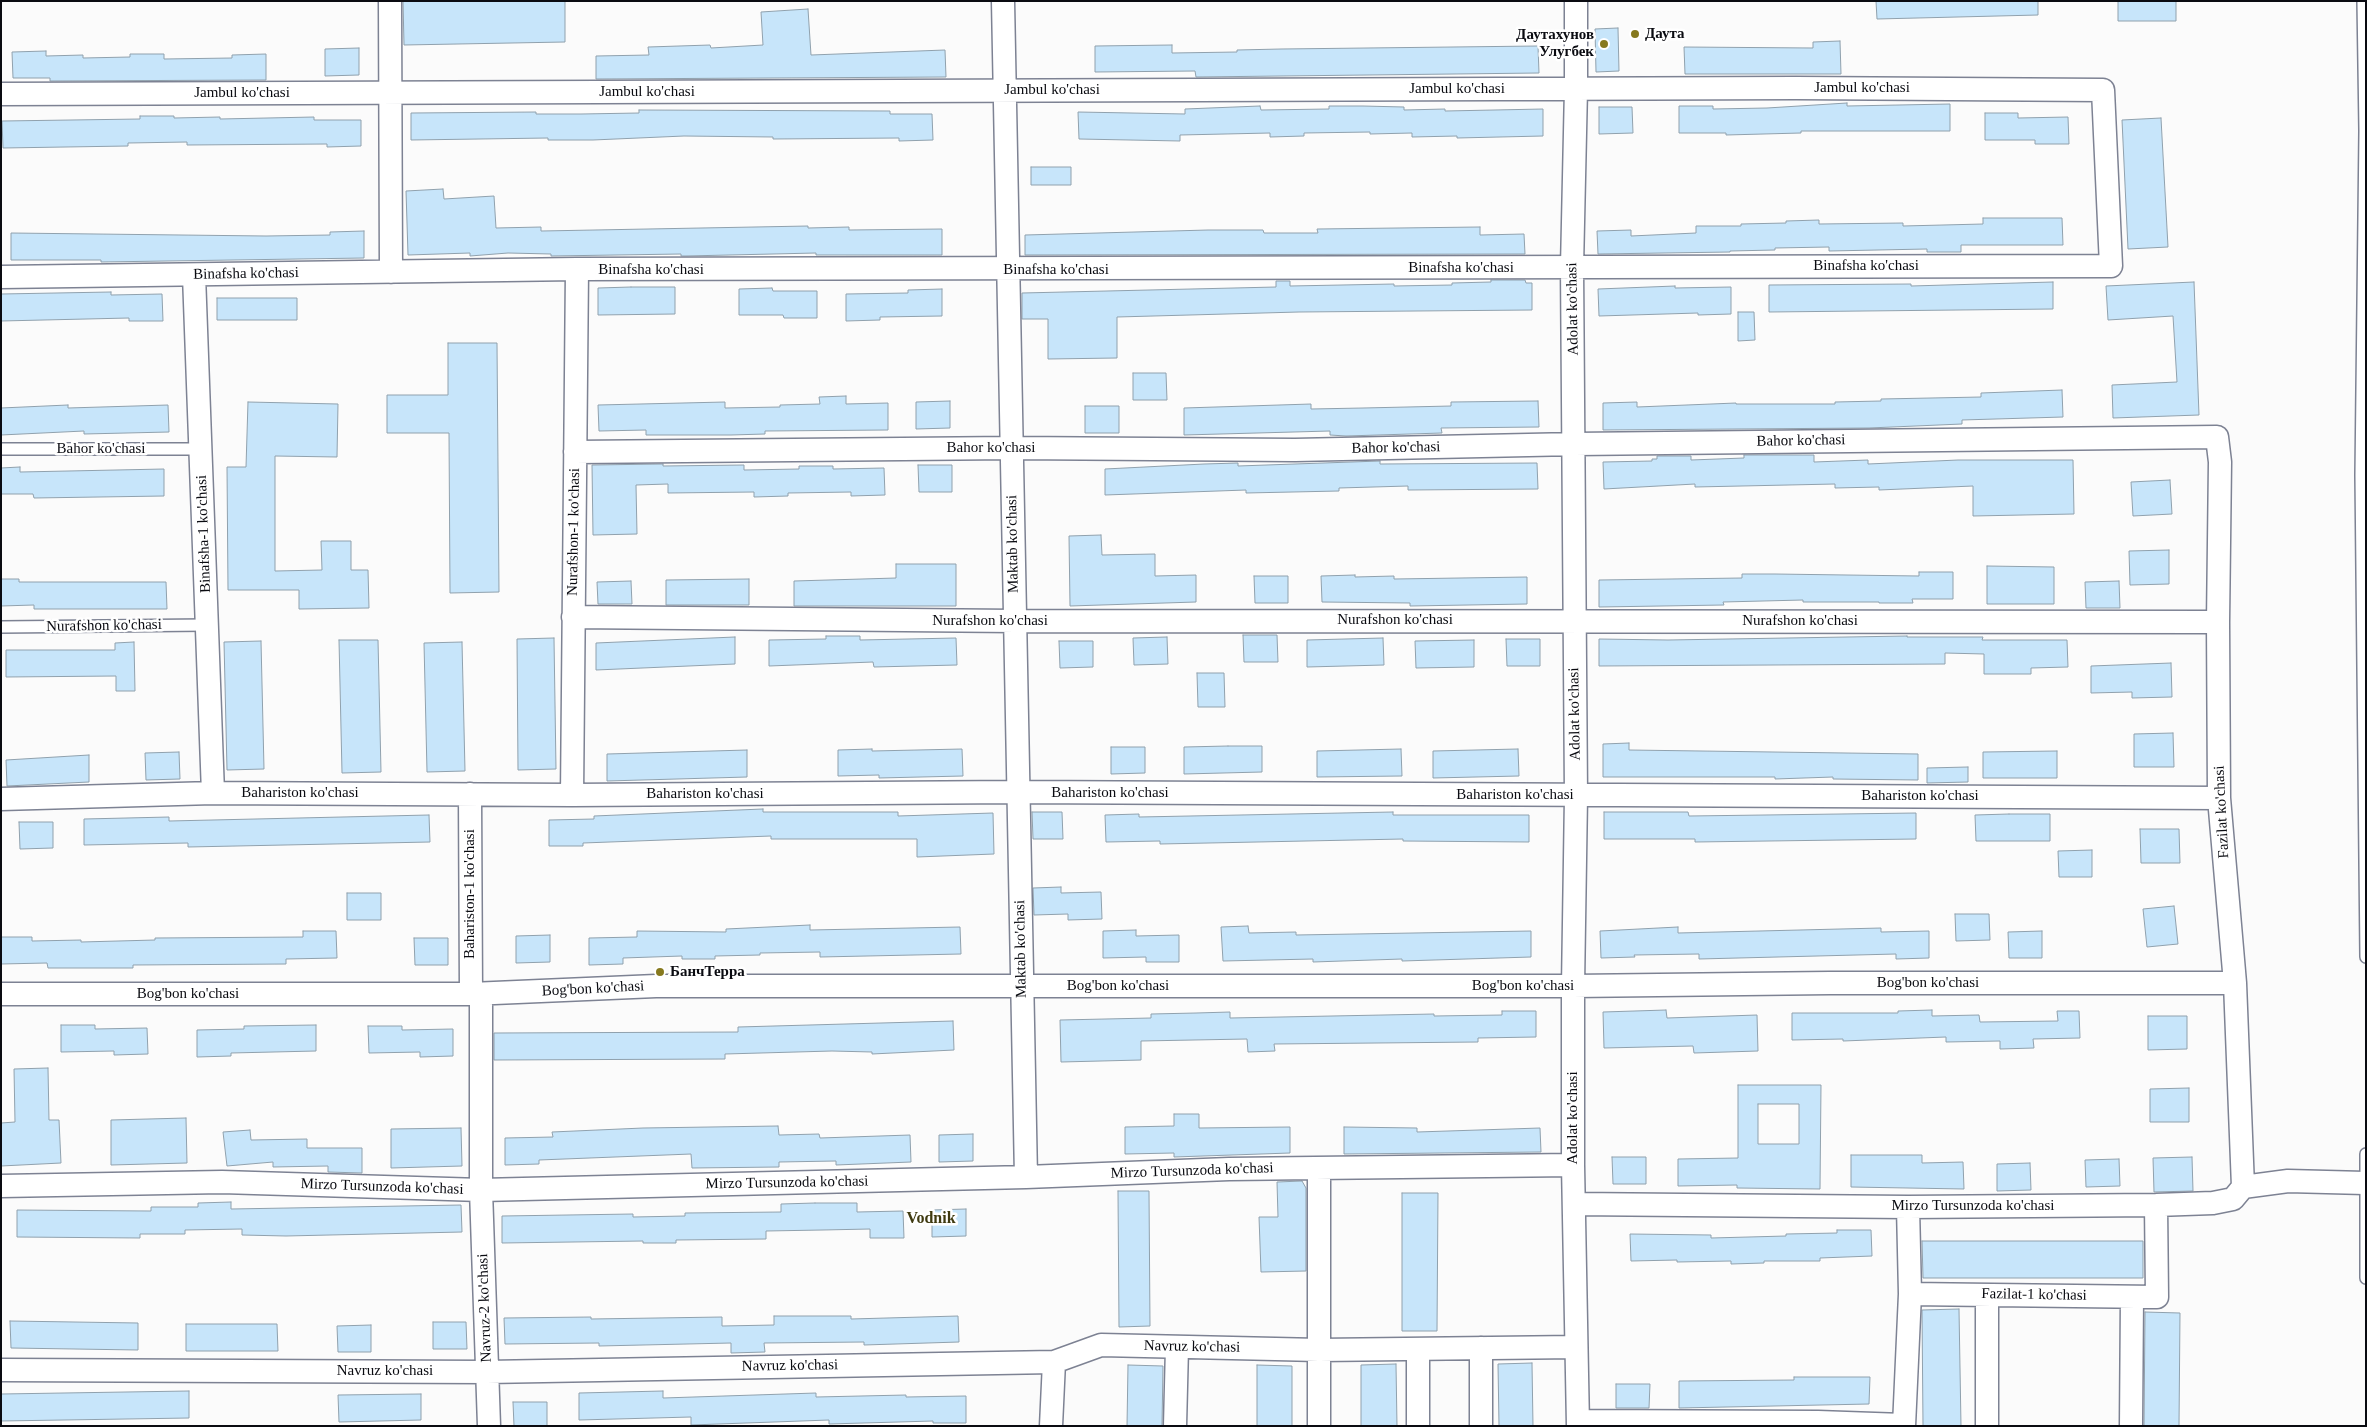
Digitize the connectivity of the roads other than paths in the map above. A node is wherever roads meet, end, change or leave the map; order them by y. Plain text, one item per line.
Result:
1 (390, 1) edge
2 (1003, 1) edge
3 (1576, 1) edge
4 (2363, 1) edge
5 (1576, 88) junction
6 (1004, 90) junction
7 (391, 93) junction
8 (1, 94) edge
9 (2111, 266) joint
10 (1572, 267) junction
11 (576, 270) junction
12 (1008, 270) junction
13 (391, 272) junction
14 (194, 275) junction
15 (1, 277) edge
16 (2216, 437) joint
17 (1575, 444) junction
18 (1012, 448) junction
19 (1, 449) edge
20 (201, 449) junction
21 (575, 452) junction
22 (573, 617) junction
23 (1574, 620) junction
24 (1015, 621) junction
25 (2218, 622) junction
26 (207, 625) junction
27 (1, 627) edge
28 (1018, 792) junction
29 (213, 793) junction
30 (470, 794) junction
31 (572, 795) junction
32 (1576, 796) junction
33 (2218, 798) junction
34 (1, 799) edge
35 (2366, 957) edge
36 (2235, 983) junction
37 (1022, 986) junction
38 (1573, 986) junction
39 (1, 994) edge
40 (476, 994) junction
41 (2366, 1154) edge
42 (1573, 1165) junction
43 (1319, 1168) junction
44 (1026, 1177) junction
45 (2365, 1183) edge
46 (1, 1186) edge
47 (2243, 1187) junction
48 (481, 1190) junction
49 (1574, 1204) junction
50 (2156, 1205) junction
51 (1908, 1207) junction
52 (2366, 1278) edge
53 (1910, 1294) junction
54 (1987, 1295) junction
55 (2132, 1297) junction
56 (1177, 1347) junction
57 (1576, 1347) junction
58 (1481, 1348) junction
59 (1418, 1349) junction
60 (1319, 1350) junction
61 (1054, 1362) junction
62 (1, 1370) edge
63 (488, 1372) junction
64 (1578, 1423) edge
65 (1818, 1424) edge
66 (1904, 1425) edge
67 (489, 1426) edge
68 (1051, 1426) edge
69 (1174, 1426) edge
70 (1319, 1426) edge
71 (1418, 1426) edge
72 (1481, 1426) edge
73 (1987, 1426) edge
74 (2131, 1426) edge

1 - 7 street
2 - 6 street, Maktab ko'chasi
3 - 5 street, Adolat ko'chasi
4 - 35 lane
5 - 6 street, Jambul ko'chasi
5 - 9 street, Jambul ko'chasi
5 - 10 street, Adolat ko'chasi
6 - 7 street, Jambul ko'chasi
6 - 12 street, Maktab ko'chasi
7 - 8 street, Jambul ko'chasi
7 - 13 street
9 - 10 street, Binafsha ko'chasi
10 - 12 street, Binafsha ko'chasi
10 - 17 street, Adolat ko'chasi
11 - 12 street, Binafsha ko'chasi
11 - 13 street, Binafsha ko'chasi
11 - 21 street, Nurafshon-1 ko'chasi
12 - 18 street, Maktab ko'chasi
13 - 14 street, Binafsha ko'chasi
14 - 15 street, Binafsha ko'chasi
14 - 20 street, Binafsha-1 ko'chasi
16 - 17 street, Bahor ko'chasi
16 - 25 street, Fazilat ko'chasi
17 - 18 street, Bahor ko'chasi
17 - 23 street, Adolat ko'chasi
18 - 21 street, Bahor ko'chasi
18 - 24 street, Maktab ko'chasi
19 - 20 lane, Bahor ko'chasi
20 - 26 street, Binafsha-1 ko'chasi
21 - 22 street, Nurafshon-1 ko'chasi
22 - 24 street, Nurafshon ko'chasi
22 - 31 street, Nurafshon-1 ko'chasi
23 - 24 street, Nurafshon ko'chasi
23 - 25 street, Nurafshon ko'chasi
23 - 32 street, Adolat ko'chasi
24 - 28 street, Maktab ko'chasi
25 - 33 street, Fazilat ko'chasi
26 - 27 lane, Nurafshon ko'chasi
26 - 29 street, Binafsha-1 ko'chasi
28 - 31 street, Bahariston ko'chasi
28 - 32 street, Bahariston ko'chasi
28 - 37 street, Maktab ko'chasi
29 - 30 street, Bahariston ko'chasi
29 - 34 street, Bahariston ko'chasi
30 - 31 street, Bahariston ko'chasi
30 - 40 street, Bahariston-1 ko'chasi
32 - 33 street, Bahariston ko'chasi
32 - 38 street, Adolat ko'chasi
33 - 36 street, Fazilat ko'chasi
36 - 38 street, Bog'bon ko'chasi
36 - 47 street, Fazilat ko'chasi
37 - 38 street, Bog'bon ko'chasi
37 - 40 street, Bog'bon ko'chasi
37 - 44 street, Maktab ko'chasi
38 - 42 street, Adolat ko'chasi
39 - 40 street, Bog'bon ko'chasi
40 - 48 street, Bahariston-1 ko'chasi
41 - 45 lane
42 - 43 street, Mirzo Tursunzoda ko'chasi
42 - 49 street, Adolat ko'chasi
43 - 44 street, Mirzo Tursunzoda ko'chasi
43 - 60 street
44 - 48 street, Mirzo Tursunzoda ko'chasi
45 - 47 street, Mirzo Tursunzoda ko'chasi
45 - 52 lane
46 - 48 street, Mirzo Tursunzoda ko'chasi
47 - 50 street, Mirzo Tursunzoda ko'chasi
48 - 63 street, Navruz-2 ko'chasi
49 - 51 street, Mirzo Tursunzoda ko'chasi
49 - 57 street, Adolat ko'chasi
50 - 51 street, Mirzo Tursunzoda ko'chasi
50 - 55 street, Fazilat-1 ko'chasi
51 - 53 street
53 - 54 street, Fazilat-1 ko'chasi
53 - 66 street
54 - 55 street, Fazilat-1 ko'chasi
54 - 73 street
55 - 74 street
56 - 60 street, Navruz ko'chasi
56 - 61 street, Navruz ko'chasi
56 - 69 street
57 - 58 street, Navruz ko'chasi
57 - 64 street, Adolat ko'chasi
58 - 59 street, Navruz ko'chasi
58 - 72 street
59 - 60 street, Navruz ko'chasi
59 - 71 street
60 - 70 street
61 - 63 street, Navruz ko'chasi
61 - 68 street
62 - 63 street, Navruz ko'chasi
63 - 67 street, Navruz-2 ko'chasi
64 - 65 street
65 - 66 street

